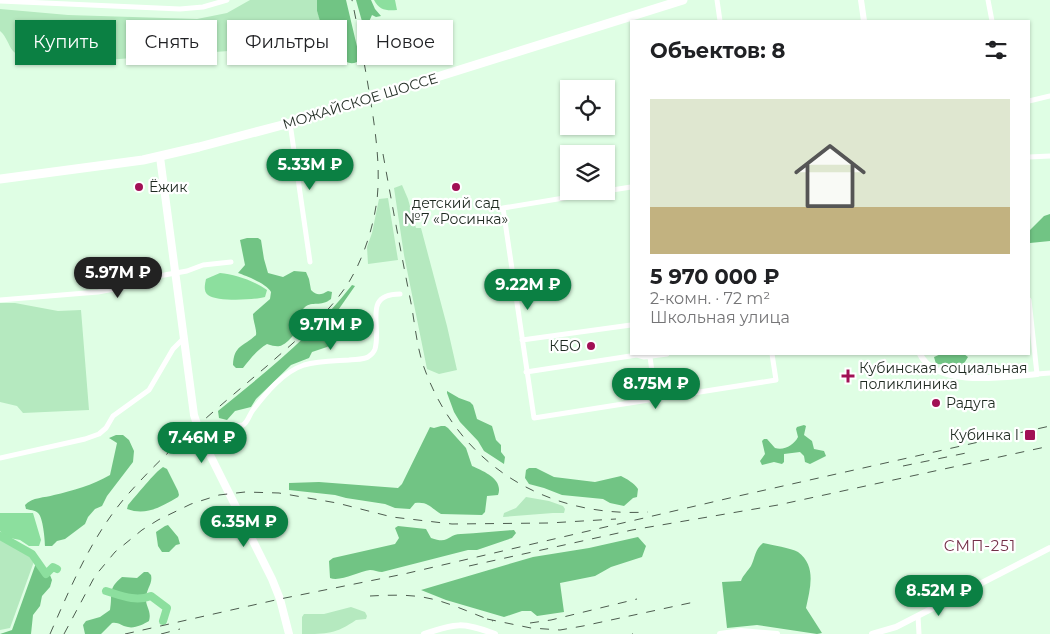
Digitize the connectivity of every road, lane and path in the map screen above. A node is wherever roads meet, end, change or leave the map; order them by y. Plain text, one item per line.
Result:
1 (227, 0) edge
2 (684, 0) edge
3 (717, 0) edge
4 (988, 0) edge
5 (0, 1) edge
6 (861, 2) edge
7 (720, 20) edge
8 (864, 20) edge
9 (992, 20) edge
10 (1050, 96) edge
11 (1030, 101) edge
12 (290, 123) junction
13 (1050, 156) edge
14 (160, 157) junction
15 (1030, 157) edge
16 (0, 179) edge
17 (630, 187) edge
18 (615, 190) edge
19 (560, 199) edge
20 (231, 262) dead end
21 (310, 262) dead end
22 (175, 274) junction
23 (400, 294) dead end
24 (0, 300) edge
25 (1030, 309) edge
26 (630, 325) edge
27 (182, 340) junction
28 (522, 340) junction
29 (630, 355) edge
30 (641, 355) edge
31 (661, 355) edge
32 (772, 355) edge
33 (921, 355) edge
34 (650, 357) junction
35 (526, 372) junction
36 (1050, 373) edge
37 (1037, 374) junction
38 (656, 400) junction
39 (199, 432) junction
40 (0, 458) edge
41 (1050, 548) edge
42 (918, 616) junction
43 (289, 634) edge
44 (424, 634) edge
45 (496, 634) edge
46 (720, 634) edge
47 (777, 634) edge
48 (872, 634) edge
49 (919, 634) edge

1 - 5 street
2 - 12 main road, МОЖАЙСКОЕ ШОССЕ
3 - 7 street
4 - 9 street
6 - 8 street
10 - 11 street
12 - 14 main road, МОЖАЙСКОЕ ШОССЕ
12 - 21 street
13 - 15 street
14 - 16 main road, МОЖАЙСКОЕ ШОССЕ
14 - 22 main road
17 - 18 street
19 - 28 street
20 - 22 street
22 - 24 street
22 - 27 main road
23 - 39 street
25 - 37 street
26 - 28 street
27 - 39 main road
27 - 40 street
28 - 35 street
29 - 35 street
30 - 34 street
31 - 34 street
32 - 38 street
33 - 37 street
34 - 38 street
35 - 38 street
36 - 37 street
39 - 43 main road
41 - 42 street
42 - 48 street
42 - 49 street
44 - 45 street
46 - 47 street

